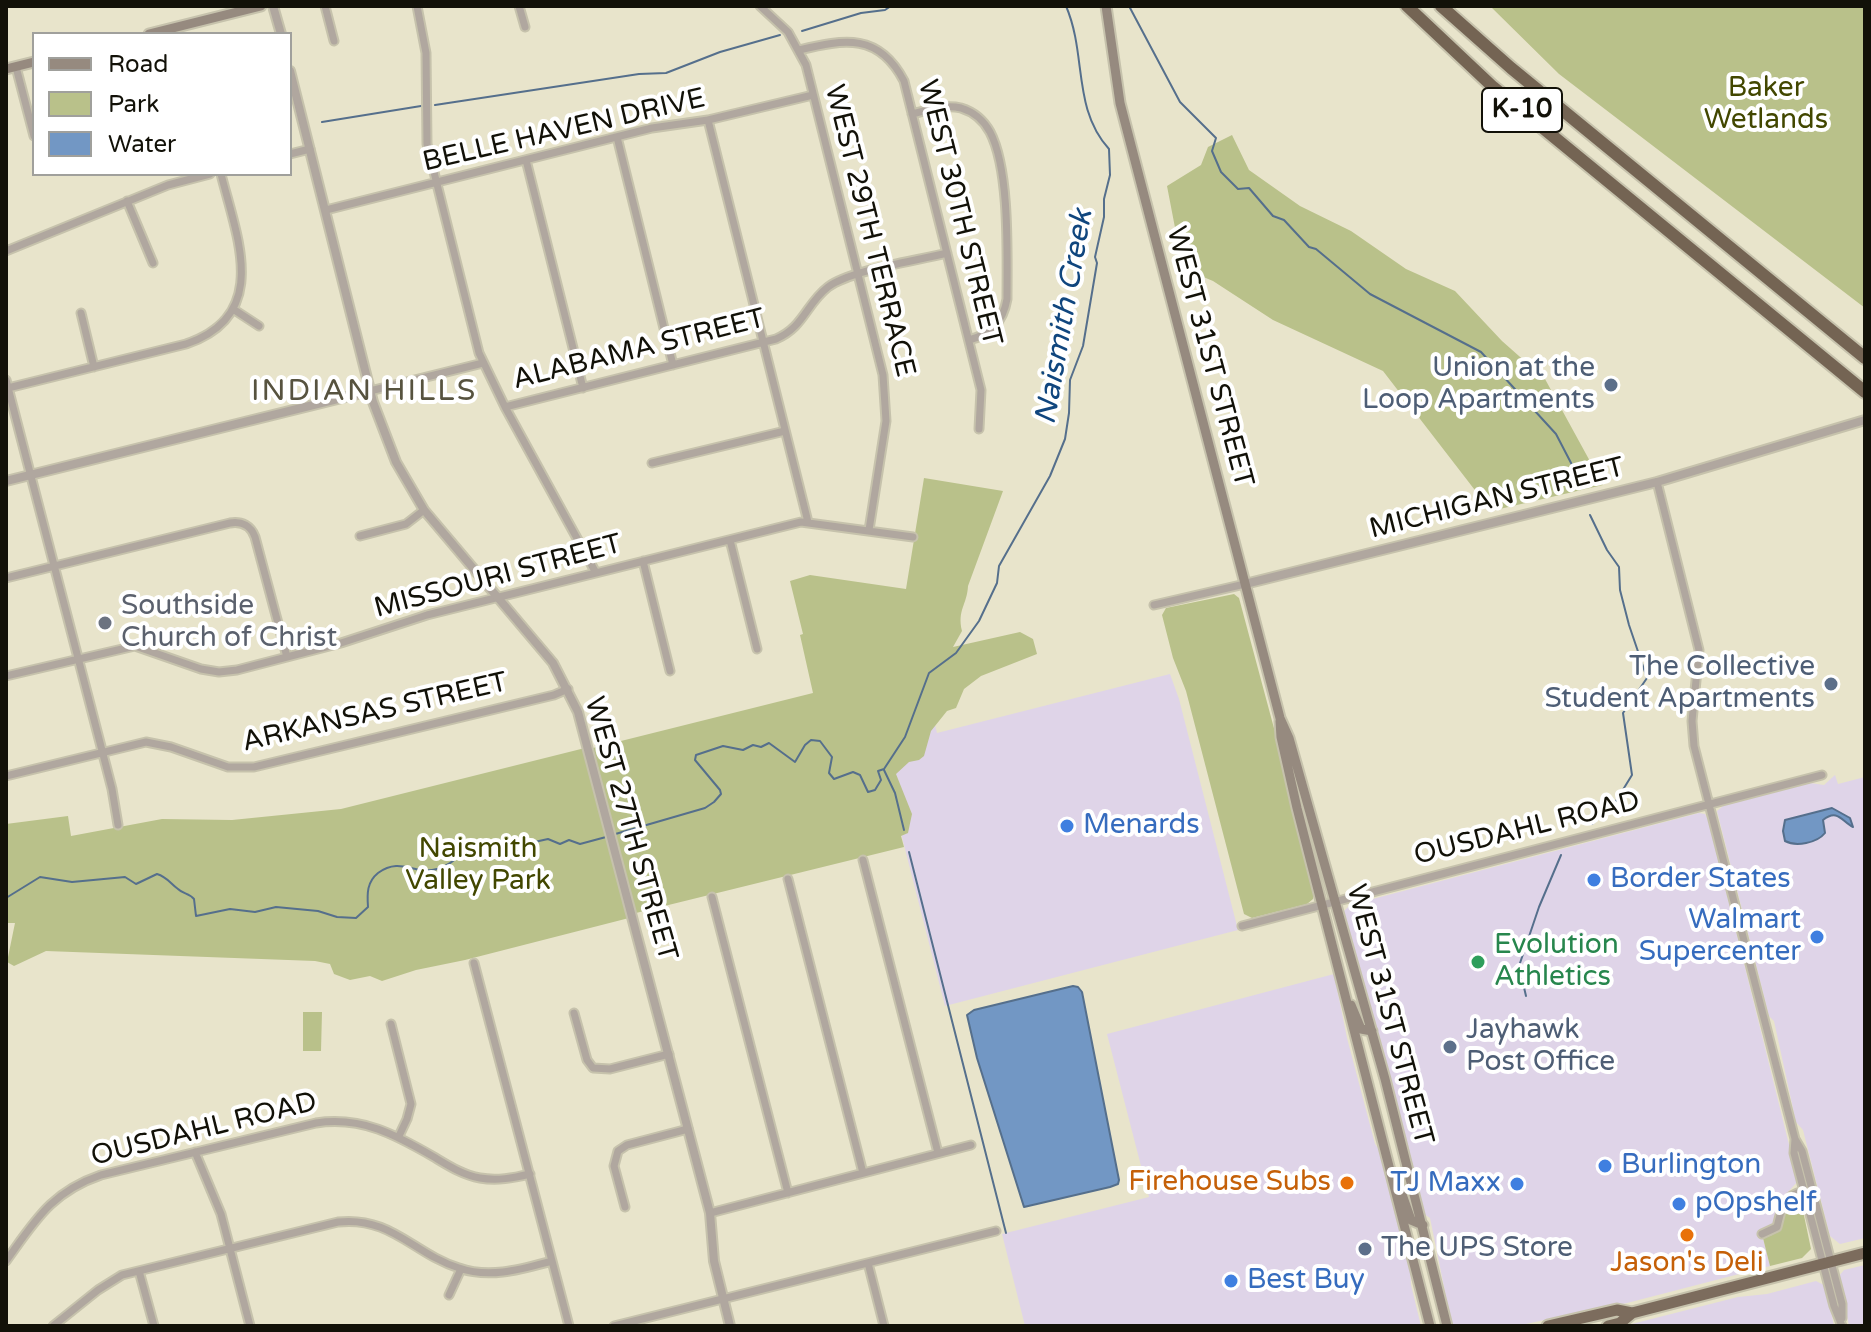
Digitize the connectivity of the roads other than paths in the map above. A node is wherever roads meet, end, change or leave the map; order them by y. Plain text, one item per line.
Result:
1 (261, 6) edge
2 (273, 6) edge
3 (325, 6) edge
4 (417, 6) edge
5 (519, 6) edge
6 (760, 6) edge
7 (1106, 6) edge
8 (1407, 6) edge
9 (1441, 6) edge
10 (230, 10) edge
11 (525, 27) dead end
12 (184, 30) edge
13 (280, 32) edge
14 (334, 41) dead end
15 (799, 50) junction
16 (32, 62) edge
17 (10, 66) edge
18 (292, 79) edge
19 (813, 95) junction
20 (912, 114) junction
21 (708, 120) junction
22 (32, 130) edge
23 (617, 137) junction
24 (310, 149) junction
25 (292, 154) edge
26 (526, 160) junction
27 (202, 176) edge
28 (222, 176) edge
29 (436, 182) junction
30 (127, 201) junction
31 (326, 210) junction
32 (6, 251) edge
33 (947, 253) junction
34 (153, 263) dead end
35 (858, 275) junction
36 (233, 309) junction
37 (81, 313) dead end
38 (259, 326) dead end
39 (969, 340) junction
40 (763, 343) junction
41 (1865, 358) edge
42 (483, 363) junction
43 (673, 365) junction
44 (94, 367) junction
45 (7, 384) edge
46 (583, 388) junction
47 (370, 391) junction
48 (1865, 392) edge
49 (505, 407) junction
50 (1865, 420) edge
51 (979, 429) dead end
52 (785, 431) junction
53 (652, 463) dead end
54 (31, 475) junction
55 (6, 481) edge
56 (1657, 482) junction
57 (424, 510) junction
58 (808, 522) junction
59 (869, 530) junction
60 (360, 536) dead end
61 (913, 537) dead end
62 (730, 540) junction
63 (643, 561) junction
64 (55, 566) junction
65 (596, 573) junction
66 (6, 578) edge
67 (1245, 584) junction
68 (497, 597) junction
69 (1154, 605) dead end
70 (757, 649) dead end
71 (287, 657) junction
72 (78, 658) junction
73 (670, 671) dead end
74 (6, 676) edge
75 (568, 689) junction
76 (1280, 718) junction
77 (103, 751) junction
78 (1822, 775) dead end
79 (6, 776) edge
80 (1709, 805) junction
81 (118, 825) dead end
82 (863, 860) dead end
83 (788, 879) dead end
84 (712, 897) dead end
85 (1335, 901) junction
86 (1322, 905) junction
87 (1242, 926) dead end
88 (474, 963) dead end
89 (1342, 988) junction
90 (574, 1013) dead end
91 (391, 1024) dead end
92 (1372, 1031) junction
93 (669, 1054) junction
94 (688, 1129) junction
95 (399, 1136) junction
96 (1795, 1139) junction
97 (971, 1145) dead end
98 (195, 1152) junction
99 (938, 1153) junction
100 (1385, 1154) junction
101 (863, 1173) junction
102 (530, 1174) junction
103 (1804, 1191) junction
104 (788, 1193) junction
105 (625, 1207) dead end
106 (710, 1213) junction
107 (1423, 1225) junction
108 (996, 1231) dead end
109 (1762, 1234) dead end
110 (229, 1248) junction
111 (1865, 1253) edge
112 (6, 1260) edge
113 (552, 1261) junction
114 (868, 1263) junction
115 (1827, 1263) junction
116 (461, 1269) junction
117 (139, 1271) junction
118 (449, 1295) dead end
119 (722, 1299) junction
120 (1632, 1313) junction
121 (1842, 1324) edge
122 (53, 1326) edge
123 (154, 1326) edge
124 (250, 1326) edge
125 (569, 1326) edge
126 (614, 1326) edge
127 (730, 1326) edge
128 (884, 1326) edge
129 (1430, 1326) edge
130 (1447, 1326) edge
131 (1548, 1326) edge
132 (1608, 1326) edge

1 - 10 main road
2 - 13 street
3 - 14 street
4 - 29 street
5 - 11 street
6 - 15 street, WEST 29TH TERRACE
7 - 67 main road, WEST 31ST STREET
8 - 48 highway, K-10
9 - 41 highway, K-10
10 - 12 main road
15 - 19 street, WEST 29TH TERRACE
15 - 20 street, WEST 30TH STREET
16 - 17 main road
17 - 22 street
18 - 24 street, WEST 27TH STREET
19 - 21 street, BELLE HAVEN DRIVE
19 - 35 street, WEST 29TH TERRACE
20 - 33 street, WEST 30TH STREET
20 - 39 street
21 - 23 street, BELLE HAVEN DRIVE
21 - 40 street
23 - 26 street, BELLE HAVEN DRIVE
23 - 43 street
24 - 25 street
24 - 31 street, WEST 27TH STREET
26 - 29 street, BELLE HAVEN DRIVE
26 - 46 street
27 - 30 street
28 - 36 street
29 - 31 street, BELLE HAVEN DRIVE
29 - 42 street
30 - 32 street
30 - 34 street
31 - 47 street, WEST 27TH STREET
33 - 35 street, ALABAMA STREET
33 - 39 street, WEST 30TH STREET
35 - 40 street, ALABAMA STREET
35 - 59 street, WEST 29TH TERRACE
36 - 38 street
36 - 44 street
37 - 44 street
39 - 51 street, WEST 30TH STREET
40 - 43 street, ALABAMA STREET
40 - 52 street
42 - 47 street, ALABAMA STREET
42 - 49 street
43 - 46 street, ALABAMA STREET
44 - 45 street
45 - 54 street
46 - 49 street, ALABAMA STREET
47 - 54 street, ALABAMA STREET
47 - 57 street, WEST 27TH STREET
49 - 65 street
50 - 56 street, MICHIGAN STREET
52 - 53 street
52 - 58 street
54 - 55 street, ALABAMA STREET
54 - 64 street
56 - 67 street, MICHIGAN STREET
56 - 80 street
57 - 60 street
57 - 68 street, WEST 27TH STREET
58 - 59 street, MISSOURI STREET
58 - 62 street, MISSOURI STREET
59 - 61 street, MISSOURI STREET
62 - 63 street, MISSOURI STREET
62 - 70 street
63 - 65 street, MISSOURI STREET
63 - 73 street
64 - 66 street
64 - 71 street
64 - 72 street
65 - 68 street, MISSOURI STREET
67 - 69 street, MICHIGAN STREET
67 - 76 main road, WEST 31ST STREET
68 - 71 street, MISSOURI STREET
68 - 75 street, WEST 27TH STREET
71 - 72 street, MISSOURI STREET
72 - 74 street, MISSOURI STREET
72 - 77 street
75 - 77 street, ARKANSAS STREET
75 - 93 street, WEST 27TH STREET
76 - 85 main road, WEST 31ST STREET
76 - 86 main road, WEST 31ST STREET
77 - 79 street, ARKANSAS STREET
77 - 81 street
78 - 80 street, OUSDAHL ROAD
80 - 85 street, OUSDAHL ROAD
80 - 96 street
82 - 99 street
83 - 101 street
84 - 104 street
85 - 86 street, OUSDAHL ROAD
85 - 92 main road, WEST 31ST STREET
86 - 87 street, OUSDAHL ROAD
86 - 89 main road, WEST 31ST STREET
88 - 102 street
89 - 92 main road
89 - 100 main road, WEST 31ST STREET
90 - 93 street
91 - 95 street
92 - 107 main road, WEST 31ST STREET
93 - 94 street, WEST 27TH STREET
94 - 105 street
94 - 106 street, WEST 27TH STREET
95 - 98 street, OUSDAHL ROAD
95 - 102 street, OUSDAHL ROAD
96 - 103 street
96 - 115 street
97 - 99 street
98 - 110 street
98 - 112 street, OUSDAHL ROAD
99 - 101 street
100 - 107 main road
100 - 129 main road, WEST 31ST STREET
101 - 104 street
102 - 113 street
103 - 109 street
103 - 115 street
104 - 106 street
106 - 119 street, WEST 27TH STREET
107 - 130 main road, WEST 31ST STREET
108 - 114 street
110 - 116 street
110 - 117 street
110 - 124 street
111 - 115 highway
113 - 116 street
113 - 125 street
114 - 119 street
114 - 128 street
115 - 120 highway
115 - 121 street
116 - 118 street
117 - 122 street
117 - 123 street
119 - 126 street
119 - 127 street, WEST 27TH STREET
120 - 131 highway
120 - 132 highway

